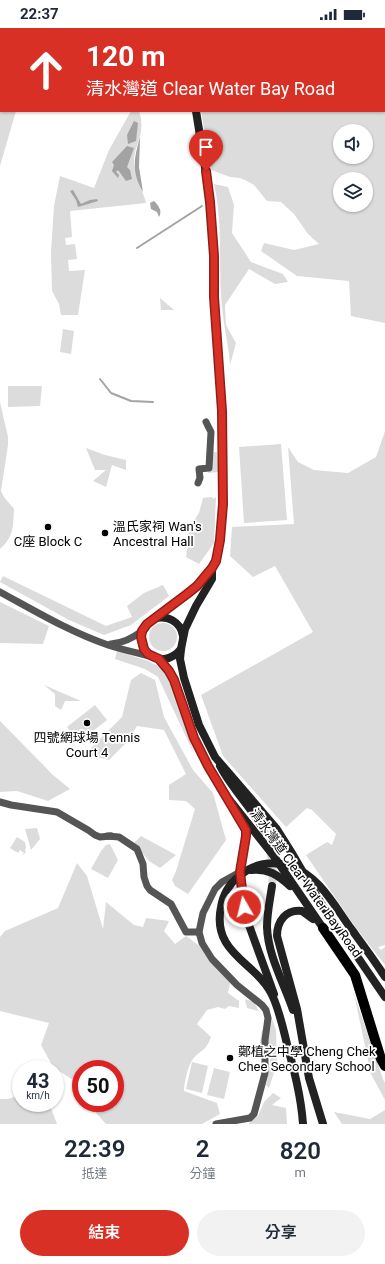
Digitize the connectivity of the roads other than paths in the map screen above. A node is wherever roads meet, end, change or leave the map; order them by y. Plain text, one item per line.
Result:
1 (196, 112) edge
2 (206, 422) dead end
3 (198, 483) dead end
4 (212, 568) junction
5 (0, 592) edge
6 (150, 621) junction
7 (142, 631) junction
8 (183, 637) junction
9 (107, 644) junction
10 (180, 649) junction
11 (156, 658) junction
12 (215, 757) junction
13 (228, 798) junction
14 (0, 802) edge
15 (263, 828) tunnel mouth
16 (240, 872) junction
17 (272, 886) tunnel mouth
18 (298, 893) junction
19 (323, 928) junction
20 (199, 932) junction
21 (385, 977) edge
22 (385, 997) edge
23 (281, 1017) junction
24 (304, 1052) junction
25 (385, 1066) edge
26 (216, 1124) edge
27 (303, 1124) edge
28 (323, 1124) edge

1 - 4 main road, 清水灣道 Clear Water Bay Road
2 - 3 street
4 - 6 main road, 清水灣道 Clear Water Bay Road
4 - 8 main road, 清水灣道 Clear Water Bay Road
5 - 9 street
6 - 7 main road, 清水灣道 Clear Water Bay Road
6 - 8 main road
7 - 9 street
7 - 11 main road, 清水灣道 Clear Water Bay Road
8 - 10 main road, 清水灣道 Clear Water Bay Road
9 - 11 street
10 - 11 main road
10 - 12 main road, 清水灣道 Clear Water Bay Road
11 - 13 main road, 清水灣道 Clear Water Bay Road
12 - 15 main road
12 - 22 main road, 清水灣道 Clear Water Bay Road
13 - 16 main road
13 - 18 main road, 清水灣道 Clear Water Bay Road
14 - 20 street
16 - 18 main road
16 - 20 street
16 - 23 main road
17 - 24 main road
18 - 19 main road, 清水灣道 Clear Water Bay Road
19 - 24 main road
19 - 25 main road, 清水灣道 Clear Water Bay Road
20 - 26 street
21 - 23 main road
23 - 27 main road
24 - 28 main road

